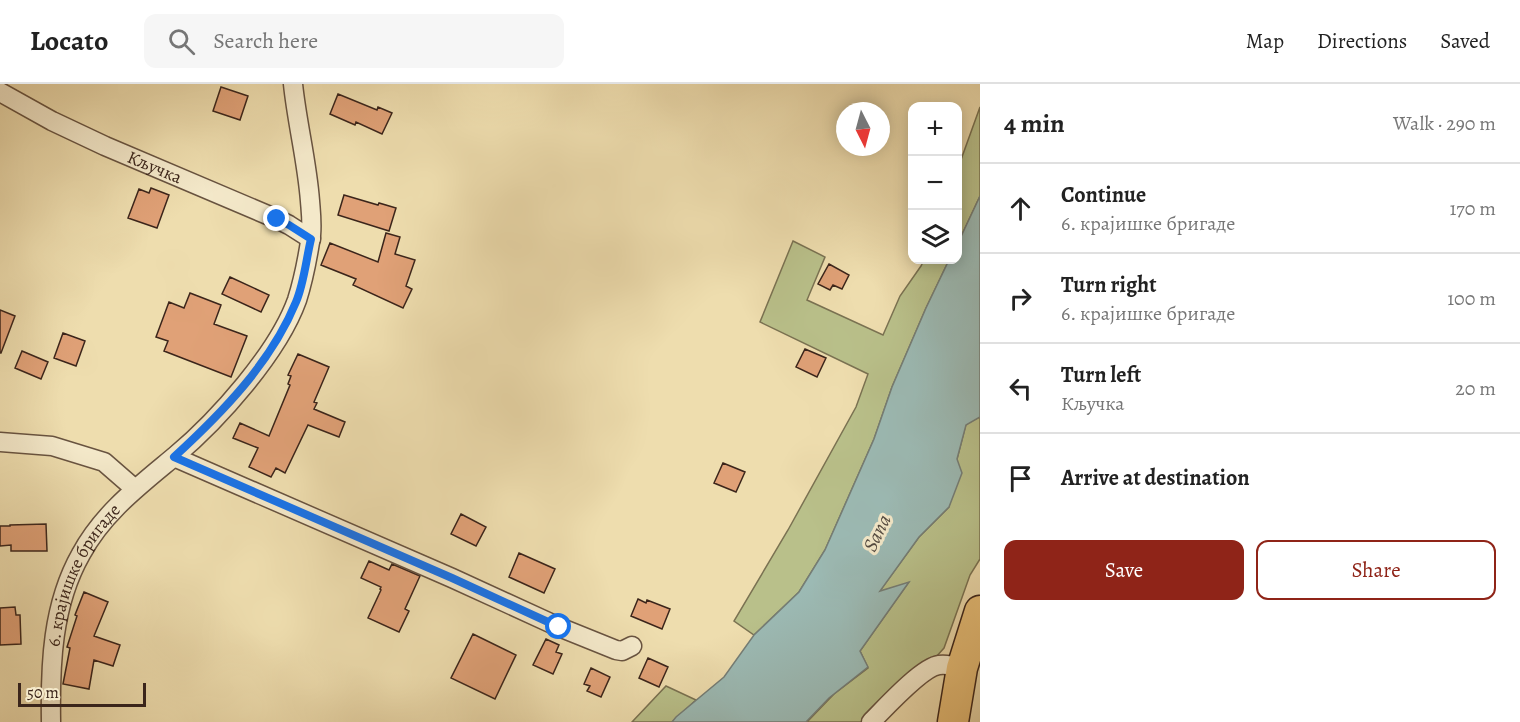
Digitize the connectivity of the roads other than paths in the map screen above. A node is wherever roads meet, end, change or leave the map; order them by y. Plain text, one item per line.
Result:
1 (293, 84) edge
2 (0, 92) edge
3 (311, 239) junction
4 (0, 442) edge
5 (174, 457) junction
6 (135, 489) junction
7 (980, 610) edge
8 (632, 646) dead end
9 (962, 668) junction
10 (51, 722) edge
11 (871, 722) edge
12 (953, 722) edge

1 - 3 street, 6. крајишке бригаде
2 - 3 street, Кључка
3 - 5 street, 6. крајишке бригаде
4 - 6 street
5 - 6 street, 6. крајишке бригаде
5 - 8 street
6 - 10 street, 6. крајишке бригаде
7 - 9 main road
9 - 11 street
9 - 12 main road

